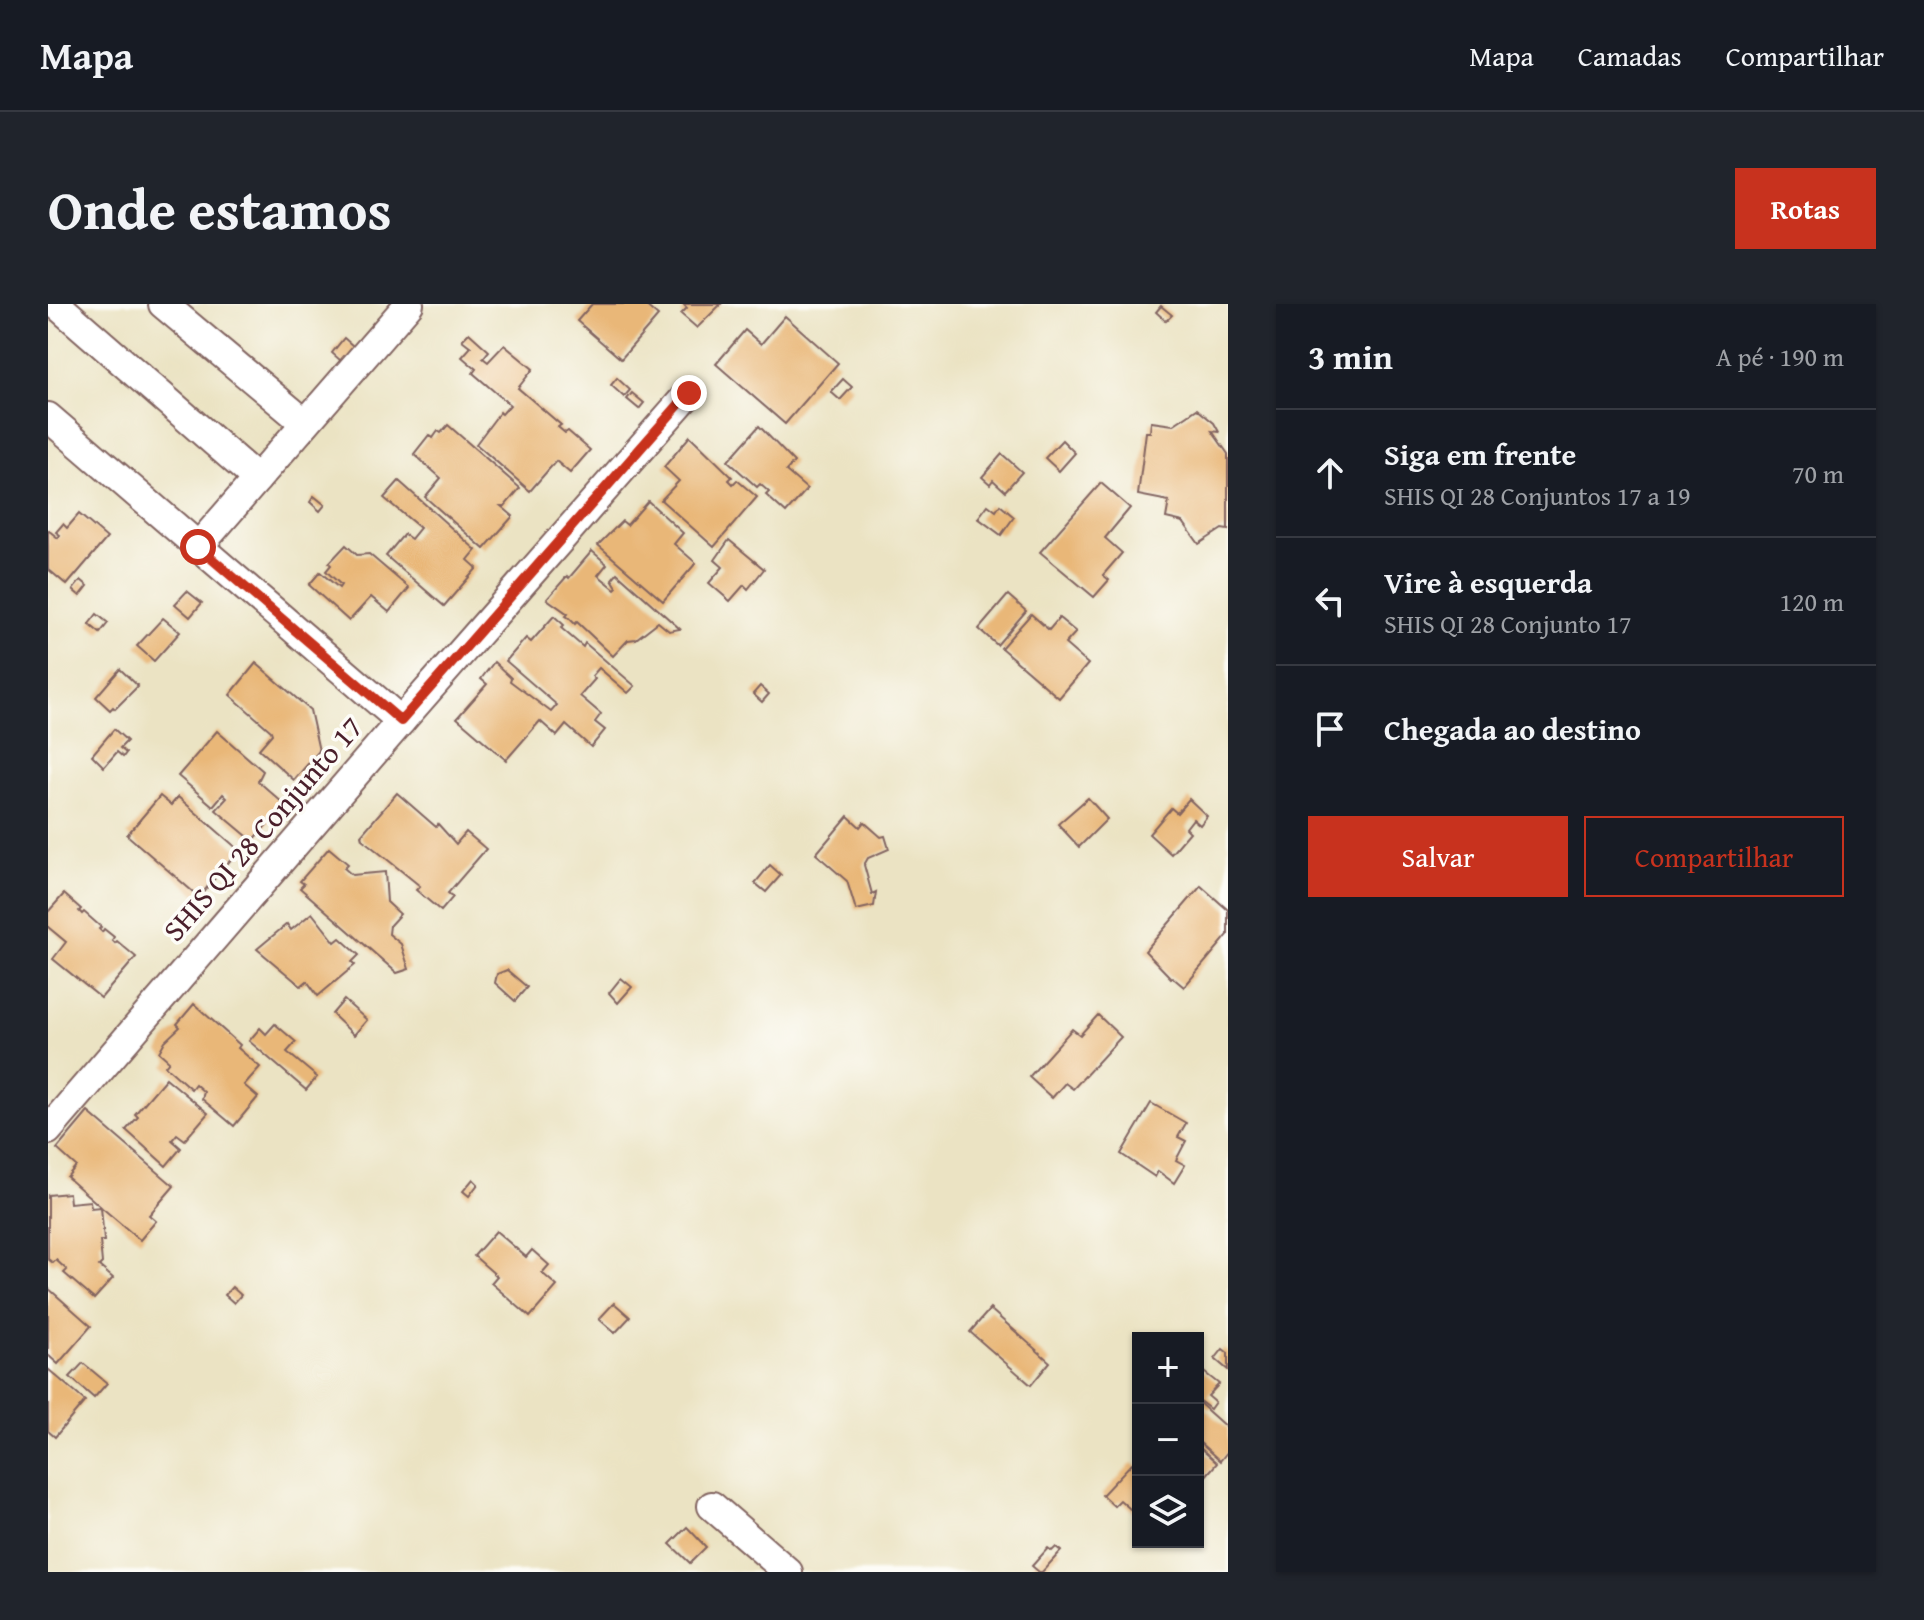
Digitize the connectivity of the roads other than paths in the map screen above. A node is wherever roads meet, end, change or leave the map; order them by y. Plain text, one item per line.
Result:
1 (56, 304) edge
2 (163, 304) edge
3 (409, 304) edge
4 (689, 393) dead end
5 (48, 417) edge
6 (305, 423) junction
7 (257, 479) junction
8 (198, 547) junction
9 (401, 721) junction
10 (48, 1130) edge
11 (712, 1506) dead end
12 (788, 1572) edge

1 - 7 street
2 - 6 street
3 - 6 street
4 - 9 street, SHIS QI 28 Conjunto 17
5 - 8 street
6 - 7 street
7 - 8 street
8 - 9 street
9 - 10 street, SHIS QI 28 Conjunto 17
11 - 12 street

